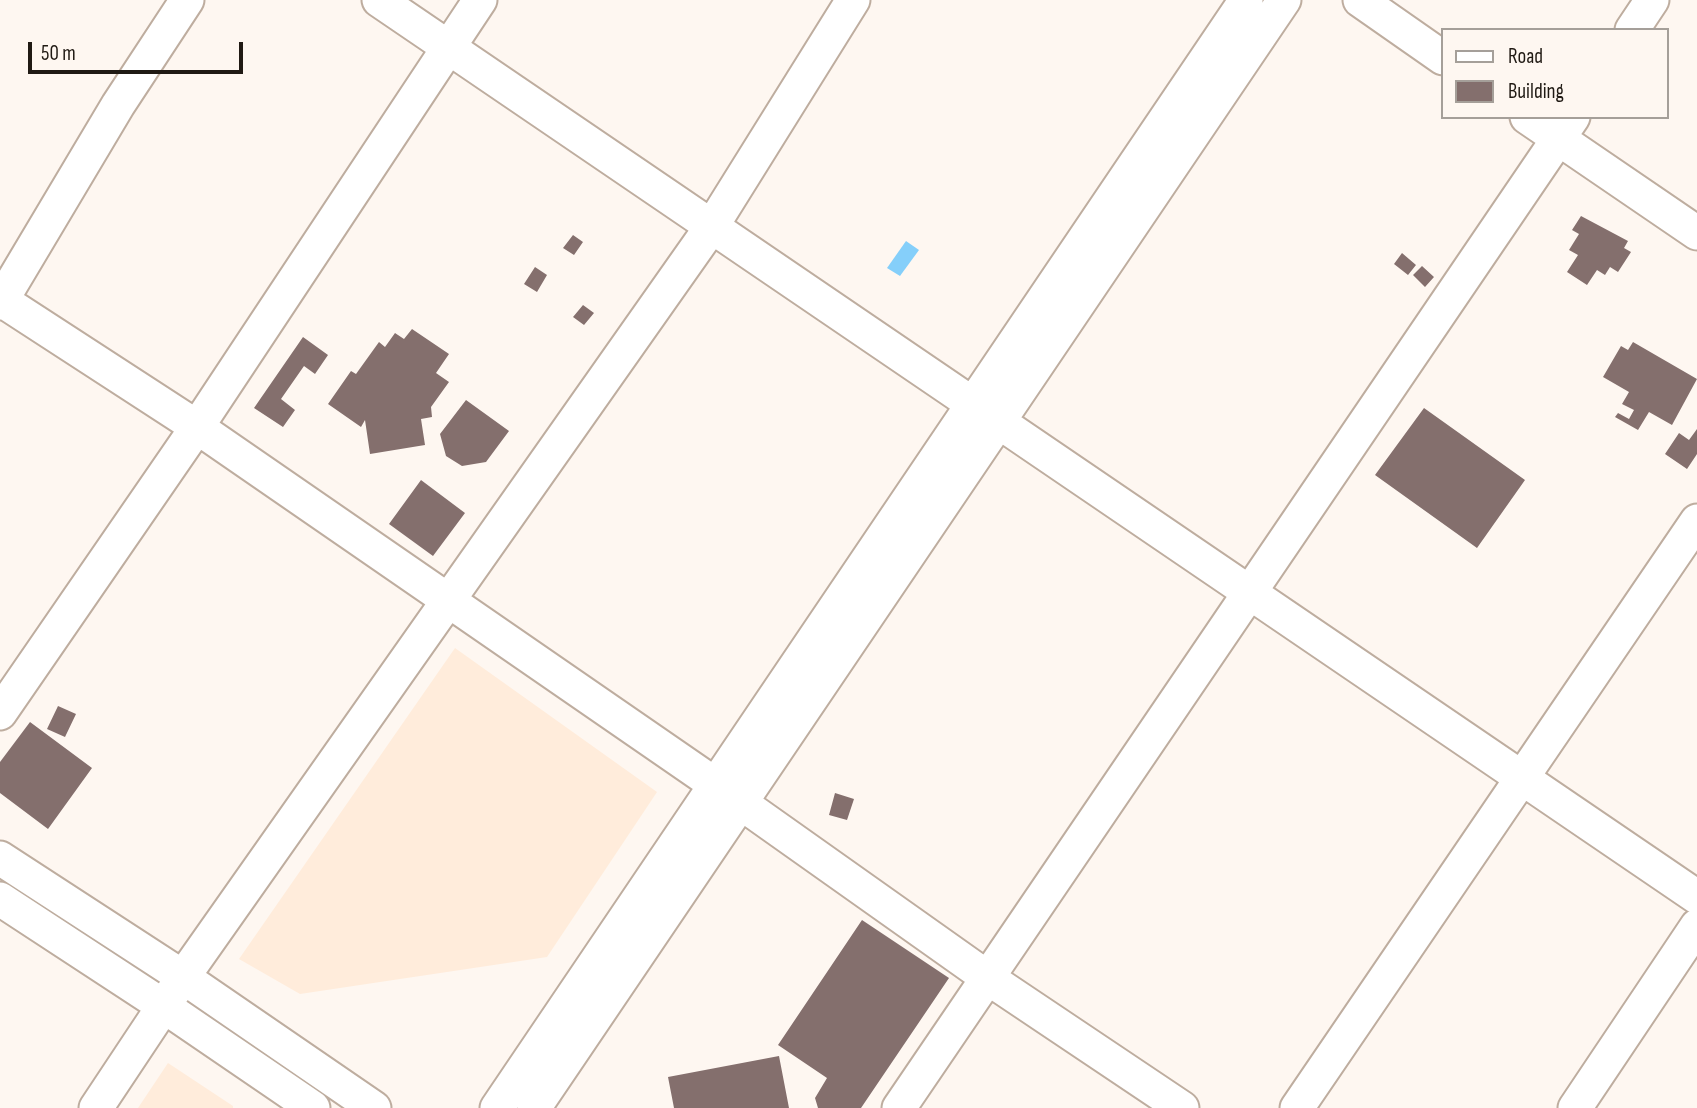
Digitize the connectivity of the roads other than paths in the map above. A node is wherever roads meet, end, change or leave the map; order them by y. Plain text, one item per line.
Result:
1 (187, 0) edge
2 (379, 0) edge
3 (480, 0) edge
4 (853, 0) edge
5 (1246, 0) edge
6 (1284, 0) edge
7 (1360, 0) edge
8 (1652, 0) edge
9 (1633, 28) edge
10 (448, 47) junction
11 (1442, 57) edge
12 (1534, 119) edge
13 (1565, 128) edge
14 (712, 226) junction
15 (1697, 233) edge
16 (1, 301) edge
17 (986, 412) junction
18 (197, 427) junction
19 (1697, 521) edge
20 (1250, 592) junction
21 (450, 602) junction
22 (0, 713) edge
23 (1523, 777) junction
24 (728, 794) junction
25 (0, 858) edge
26 (1697, 897) edge
27 (0, 899) edge
28 (1697, 926) edge
29 (184, 978) junction
30 (988, 978) junction
31 (165, 1007) junction
32 (96, 1108) edge
33 (313, 1108) edge
34 (374, 1108) edge
35 (496, 1108) edge
36 (534, 1108) edge
37 (899, 1108) edge
38 (1182, 1108) edge
39 (1297, 1108) edge
40 (1575, 1108) edge

1 - 16 street
2 - 10 street
3 - 10 street
4 - 14 street
5 - 17 street
6 - 17 street
7 - 11 street
8 - 9 street
10 - 14 street
10 - 18 street
12 - 13 street
13 - 15 street
13 - 20 street
14 - 17 street
14 - 21 street
16 - 18 street
17 - 20 street
17 - 24 street
18 - 21 street
18 - 22 street
19 - 23 street
20 - 23 street
20 - 30 street
21 - 24 street
21 - 29 street
23 - 26 street
23 - 39 street
24 - 30 street
24 - 35 street
24 - 36 street
25 - 29 street
27 - 31 street
28 - 40 street
29 - 31 street
29 - 34 street
30 - 37 street
30 - 38 street
31 - 32 street
31 - 33 street

